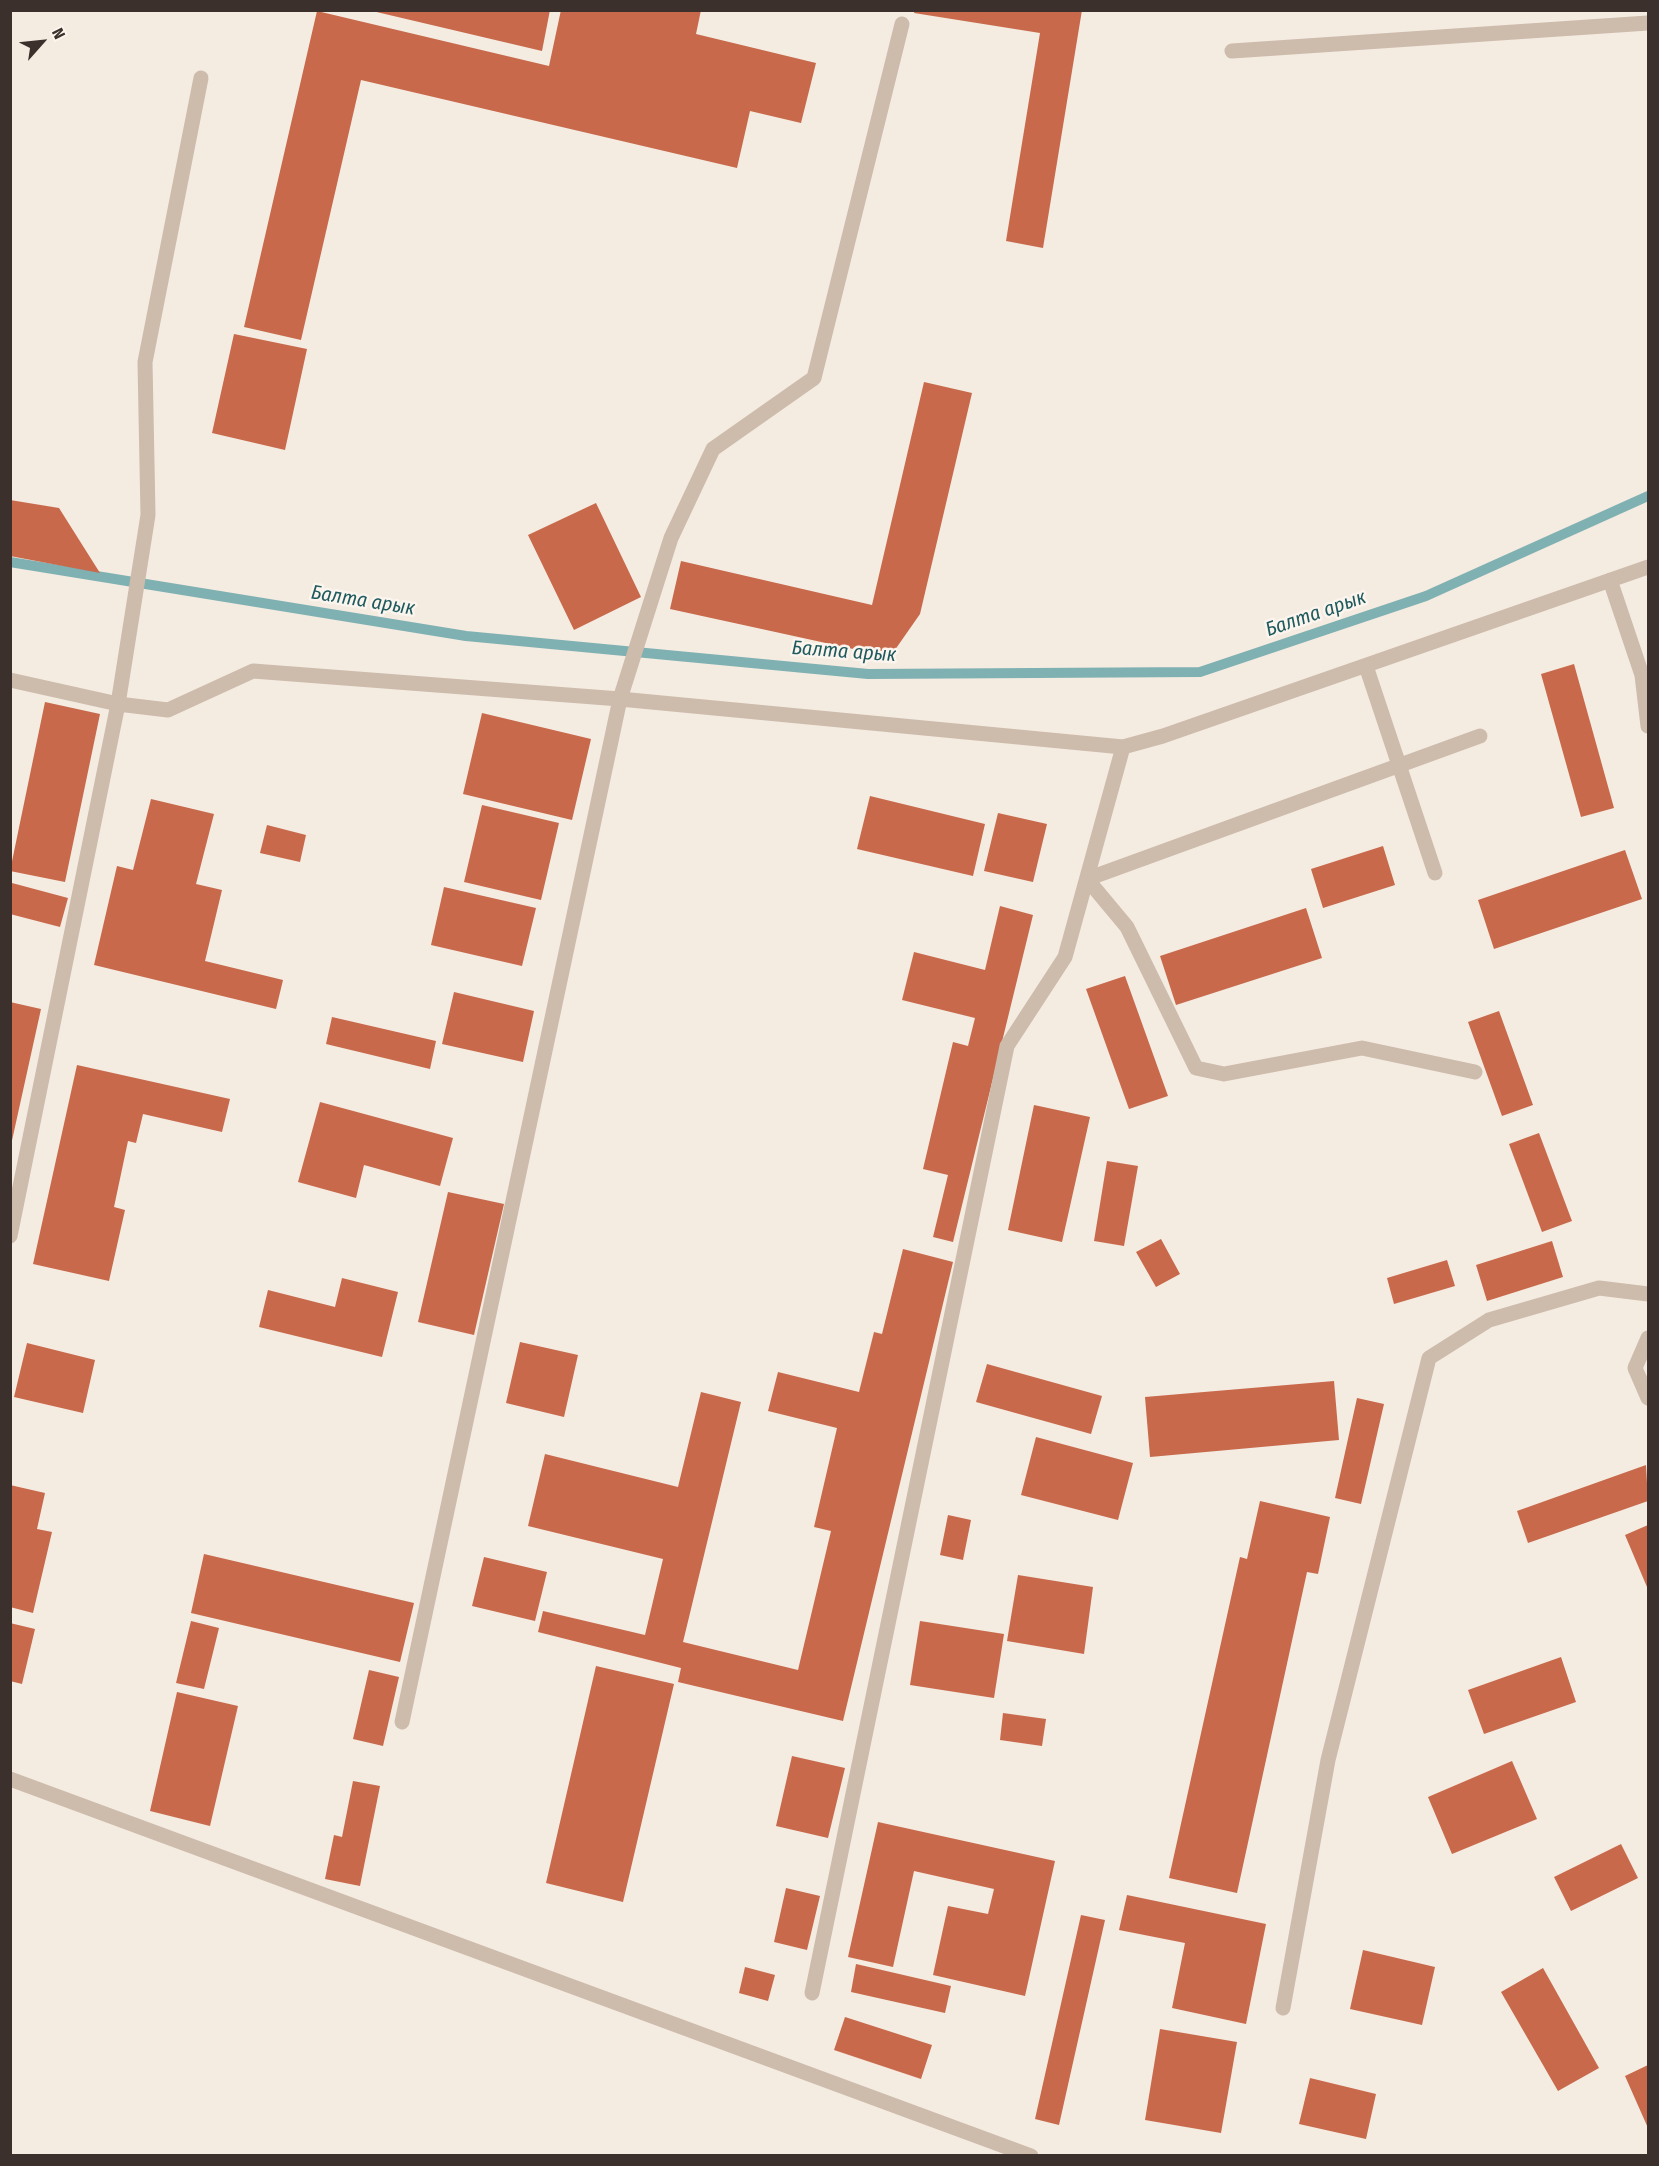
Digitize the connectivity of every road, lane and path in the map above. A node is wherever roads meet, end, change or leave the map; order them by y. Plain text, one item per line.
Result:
1 (1648, 23) edge
2 (902, 24) dead end
3 (1232, 51) dead end
4 (201, 78) dead end
5 (1648, 567) edge
6 (1610, 580) junction
7 (1366, 666) junction
8 (10, 680) edge
9 (620, 699) junction
10 (118, 704) junction
11 (1648, 726) edge
12 (1480, 736) dead end
13 (1123, 747) junction
14 (1435, 873) dead end
15 (1087, 879) junction
16 (1475, 1072) dead end
17 (10, 1236) edge
18 (1648, 1294) edge
19 (1648, 1338) edge
20 (1648, 1398) edge
21 (402, 1722) dead end
22 (10, 1779) edge
23 (812, 1993) dead end
24 (1283, 2008) dead end
25 (1031, 2156) edge

1 - 3 street
2 - 9 street
4 - 10 street
5 - 6 street
6 - 7 street
6 - 11 street
7 - 13 street
7 - 14 street
8 - 10 street
9 - 10 street
9 - 13 street
9 - 21 street
10 - 17 street
12 - 15 street
13 - 15 street
15 - 16 street
15 - 23 street
18 - 24 street
19 - 20 street
22 - 25 street

